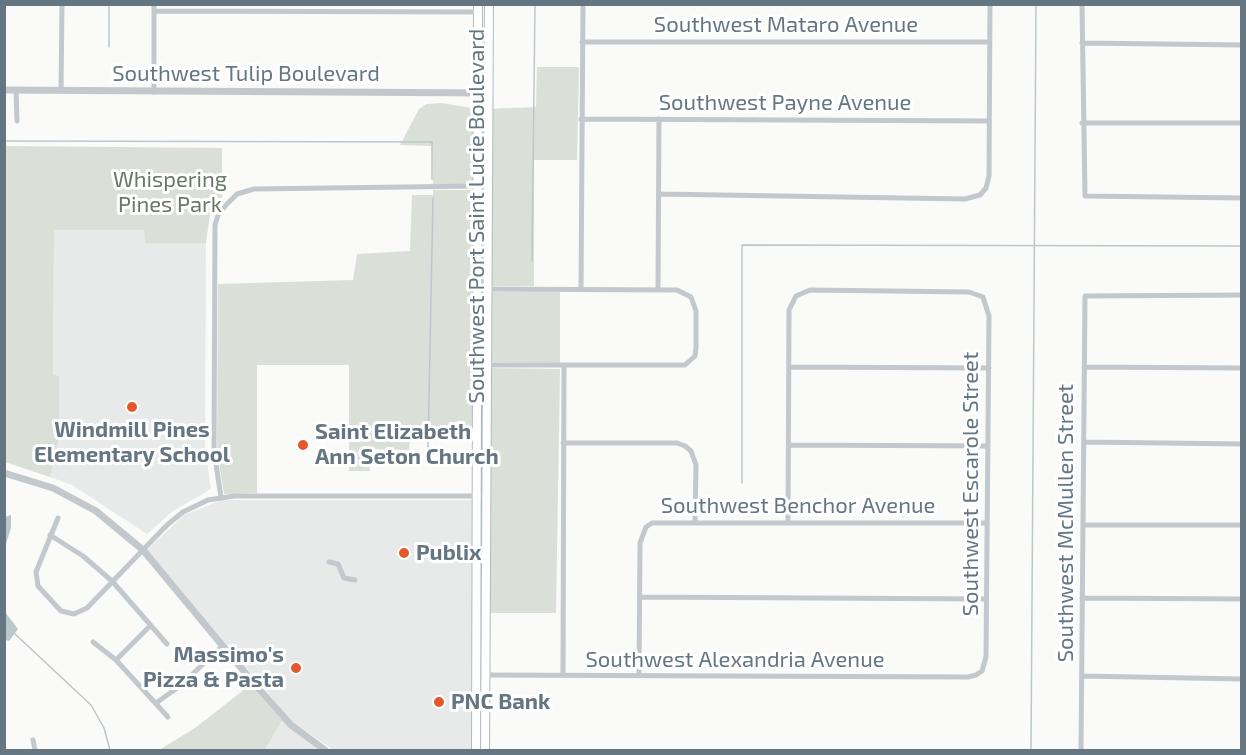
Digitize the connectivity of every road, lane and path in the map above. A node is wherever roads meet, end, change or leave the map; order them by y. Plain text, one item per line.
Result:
1 (62, 4) edge
2 (489, 4) edge
3 (583, 4) edge
4 (990, 4) edge
5 (1082, 4) edge
6 (154, 8) edge
7 (478, 8) edge
8 (582, 42) junction
9 (989, 42) junction
10 (1082, 44) junction
11 (1242, 45) edge
12 (4, 90) edge
13 (16, 90) junction
14 (61, 91) junction
15 (154, 92) junction
16 (477, 93) junction
17 (488, 93) junction
18 (581, 119) junction
19 (659, 119) junction
20 (17, 121) dead end
21 (989, 121) junction
22 (1082, 123) junction
23 (1242, 123) edge
24 (478, 186) junction
25 (659, 194) junction
26 (1242, 198) edge
27 (477, 289) junction
28 (487, 289) junction
29 (581, 289) junction
30 (658, 289) junction
31 (1242, 296) edge
32 (487, 365) junction
33 (564, 366) junction
34 (789, 367) junction
35 (1084, 367) junction
36 (988, 368) junction
37 (1242, 368) edge
38 (1084, 442) junction
39 (563, 443) junction
40 (1242, 444) edge
41 (789, 445) junction
42 (988, 446) junction
43 (4, 473) edge
44 (476, 496) junction
45 (486, 496) junction
46 (221, 497) junction
47 (58, 518) dead end
48 (695, 521) junction
49 (788, 521) junction
50 (987, 523) junction
51 (1083, 525) junction
52 (1242, 525) edge
53 (50, 535) junction
54 (143, 550) junction
55 (329, 562) dead end
56 (355, 580) dead end
57 (112, 581) junction
58 (640, 597) junction
59 (1082, 598) junction
60 (987, 599) junction
61 (1242, 599) edge
62 (150, 626) junction
63 (93, 642) dead end
64 (167, 644) dead end
65 (222, 646) junction
66 (475, 655) junction
67 (116, 660) junction
68 (982, 670) joint
69 (486, 675) junction
70 (562, 675) junction
71 (639, 675) junction
72 (1082, 676) junction
73 (1242, 679) edge
74 (156, 703) junction
75 (168, 717) dead end
76 (33, 740) dead end
77 (35, 750) edge
78 (326, 750) edge
79 (476, 750) edge
80 (486, 750) edge
81 (1082, 750) edge

1 - 14 street
2 - 17 main road, Southwest Port Saint Lucie Boulevard
3 - 8 street
4 - 9 street
5 - 10 street
6 - 7 street
6 - 15 street
7 - 16 main road, Southwest Port Saint Lucie Boulevard
8 - 9 street, Southwest Mataro Avenue
8 - 18 street
9 - 21 street
10 - 11 street
10 - 22 street
12 - 13 street, Southwest Tulip Boulevard
13 - 14 street, Southwest Tulip Boulevard
13 - 20 street
14 - 15 street, Southwest Tulip Boulevard
15 - 16 street, Southwest Tulip Boulevard
16 - 17 street, Southwest Tulip Boulevard
16 - 24 main road, Southwest Port Saint Lucie Boulevard
17 - 28 main road, Southwest Port Saint Lucie Boulevard
18 - 19 street, Southwest Payne Avenue
18 - 29 street
19 - 21 street, Southwest Payne Avenue
19 - 25 street
21 - 25 street
22 - 23 street
22 - 26 street
24 - 27 main road, Southwest Port Saint Lucie Boulevard
24 - 46 street
25 - 30 street
27 - 28 street
27 - 44 main road, Southwest Port Saint Lucie Boulevard
28 - 29 street
28 - 32 main road, Southwest Port Saint Lucie Boulevard
29 - 30 street
30 - 33 street
31 - 35 street, Southwest McMullen Street
32 - 33 street
32 - 45 main road, Southwest Port Saint Lucie Boulevard
33 - 39 street
34 - 36 street
34 - 36 street, Southwest Escarole Street
34 - 41 street
35 - 37 street
35 - 38 street, Southwest McMullen Street
36 - 42 street, Southwest Escarole Street
38 - 40 street
38 - 51 street, Southwest McMullen Street
39 - 48 street
39 - 70 street
41 - 42 street
41 - 49 street
42 - 50 street, Southwest Escarole Street
43 - 54 street
44 - 45 street
44 - 46 street
44 - 66 main road, Southwest Port Saint Lucie Boulevard
45 - 69 main road, Southwest Port Saint Lucie Boulevard
46 - 54 street
47 - 53 street
48 - 49 street, Southwest Benchor Avenue
48 - 58 street, Southwest Benchor Avenue
49 - 50 street, Southwest Benchor Avenue
50 - 60 street, Southwest Escarole Street
51 - 52 street
51 - 59 street, Southwest McMullen Street
53 - 57 street
53 - 57 street
54 - 57 street
54 - 65 street
55 - 56 street
57 - 62 street
58 - 60 street
58 - 71 street
59 - 61 street
59 - 72 street, Southwest McMullen Street
60 - 68 street, Southwest Escarole Street
62 - 64 street
62 - 67 street
63 - 67 street
65 - 74 street
65 - 78 street
66 - 69 main road
66 - 79 main road, Southwest Port Saint Lucie Boulevard
67 - 74 street
68 - 71 street, Southwest Alexandria Avenue
69 - 70 street, Southwest Alexandria Avenue
69 - 80 main road, Southwest Port Saint Lucie Boulevard
70 - 71 street, Southwest Alexandria Avenue
72 - 73 street
72 - 81 street, Southwest McMullen Street
74 - 75 street
76 - 77 street

